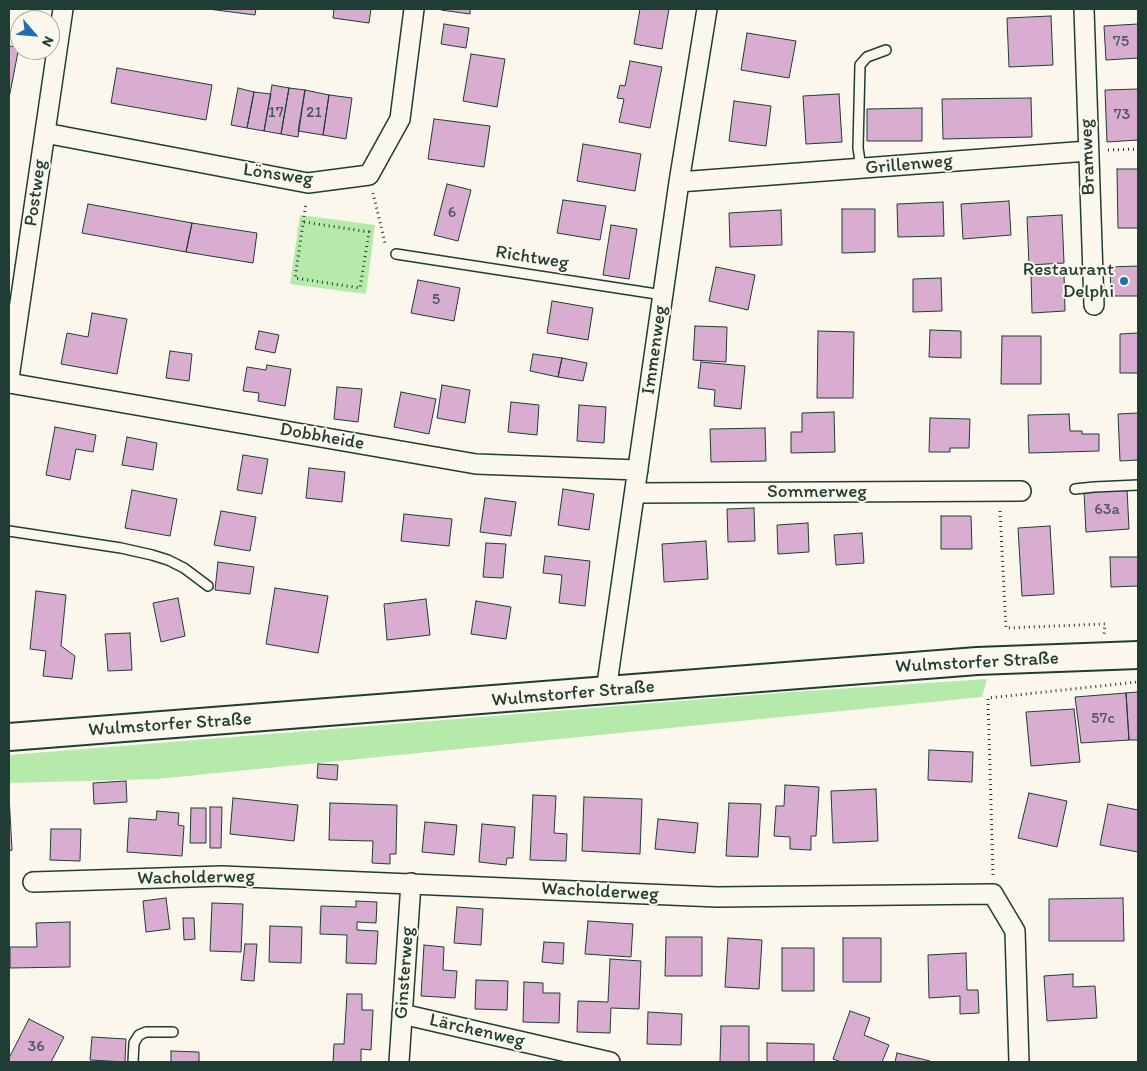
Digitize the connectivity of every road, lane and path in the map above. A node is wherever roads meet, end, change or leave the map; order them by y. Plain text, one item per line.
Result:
1 (63, 9) edge
2 (414, 9) edge
3 (707, 9) edge
4 (1084, 9) edge
5 (886, 50) dead end
6 (45, 133) junction
7 (1138, 149) edge
8 (1088, 150) junction
9 (861, 168) junction
10 (369, 175) junction
11 (308, 182) junction
12 (680, 182) junction
13 (304, 222) junction
14 (396, 254) joint
15 (663, 295) junction
16 (1094, 305) dead end
17 (9, 378) edge
18 (9, 383) edge
19 (638, 470) junction
20 (1138, 485) edge
21 (1075, 489) dead end
22 (999, 491) junction
23 (1021, 491) dead end
24 (635, 493) junction
25 (9, 531) edge
26 (208, 586) dead end
27 (1138, 655) edge
28 (1103, 657) junction
29 (1138, 682) edge
30 (606, 691) junction
31 (9, 738) edge
32 (33, 882) dead end
33 (411, 883) junction
34 (993, 894) junction
35 (402, 1014) junction
36 (173, 1032) dead end
37 (133, 1062) edge
38 (399, 1062) edge
39 (610, 1062) edge
40 (1019, 1062) edge

1 - 6 street, Postweg
2 - 10 street
3 - 12 street, Immenweg
4 - 8 street, Bramweg
5 - 9 lane
6 - 11 street, Lönsweg
6 - 17 street, Postweg
7 - 8 path
8 - 9 street, Grillenweg
8 - 16 street, Bramweg
9 - 12 street, Grillenweg
10 - 11 street, Lönsweg
10 - 14 path
11 - 13 path
12 - 15 street, Immenweg
13 - 13 path
14 - 15 lane, Richtweg
15 - 19 street, Immenweg
18 - 19 street, Dobbheide
19 - 24 street, Immenweg
20 - 21 lane
22 - 23 street, Sommerweg
22 - 24 street, Sommerweg
22 - 28 path
24 - 30 street, Immenweg
25 - 26 lane
27 - 28 main road, Wulmstorfer Straße
28 - 30 main road, Wulmstorfer Straße
29 - 34 path
30 - 31 main road, Wulmstorfer Straße
32 - 33 street, Wacholderweg
33 - 34 street, Wacholderweg
33 - 35 street, Ginsterweg
34 - 40 street
35 - 38 street, Ginsterweg
35 - 39 street, Lärchenweg
36 - 37 lane

